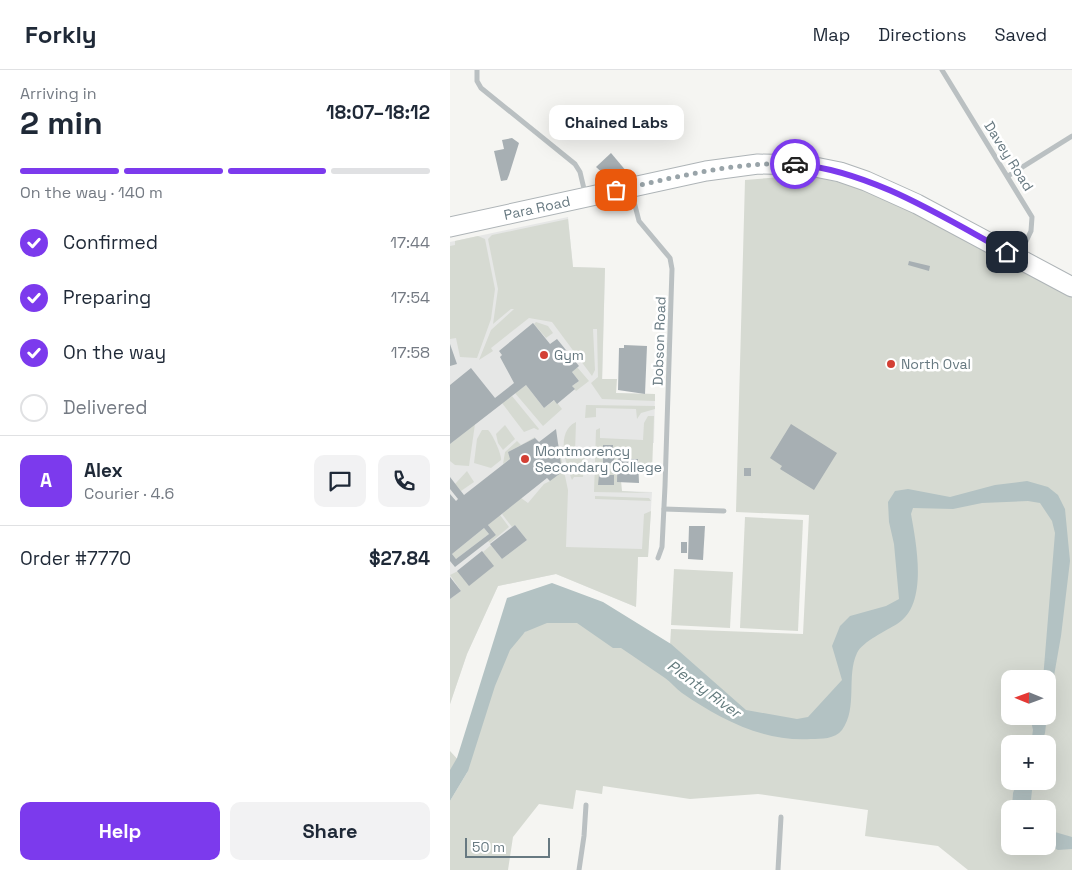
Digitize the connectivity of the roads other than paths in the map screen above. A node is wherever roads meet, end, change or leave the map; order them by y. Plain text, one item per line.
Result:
1 (478, 70) edge
2 (942, 70) edge
3 (1072, 136) edge
4 (1008, 176) junction
5 (630, 187) junction
6 (586, 197) junction
7 (450, 227) edge
8 (1018, 258) junction
9 (1072, 287) edge
10 (664, 508) junction
11 (724, 511) dead end
12 (658, 558) dead end
13 (586, 805) dead end
14 (781, 817) dead end
15 (579, 870) edge
16 (778, 870) edge

1 - 6 street
2 - 4 street, Davey Road
3 - 4 street
4 - 8 street, Davey Road
5 - 6 main road, Para Road
5 - 8 main road, Para Road
5 - 10 street, Dobson Road
6 - 7 main road, Para Road
8 - 9 main road, Para Road
10 - 11 street
10 - 12 street, Dobson Road
13 - 15 street
14 - 16 street

